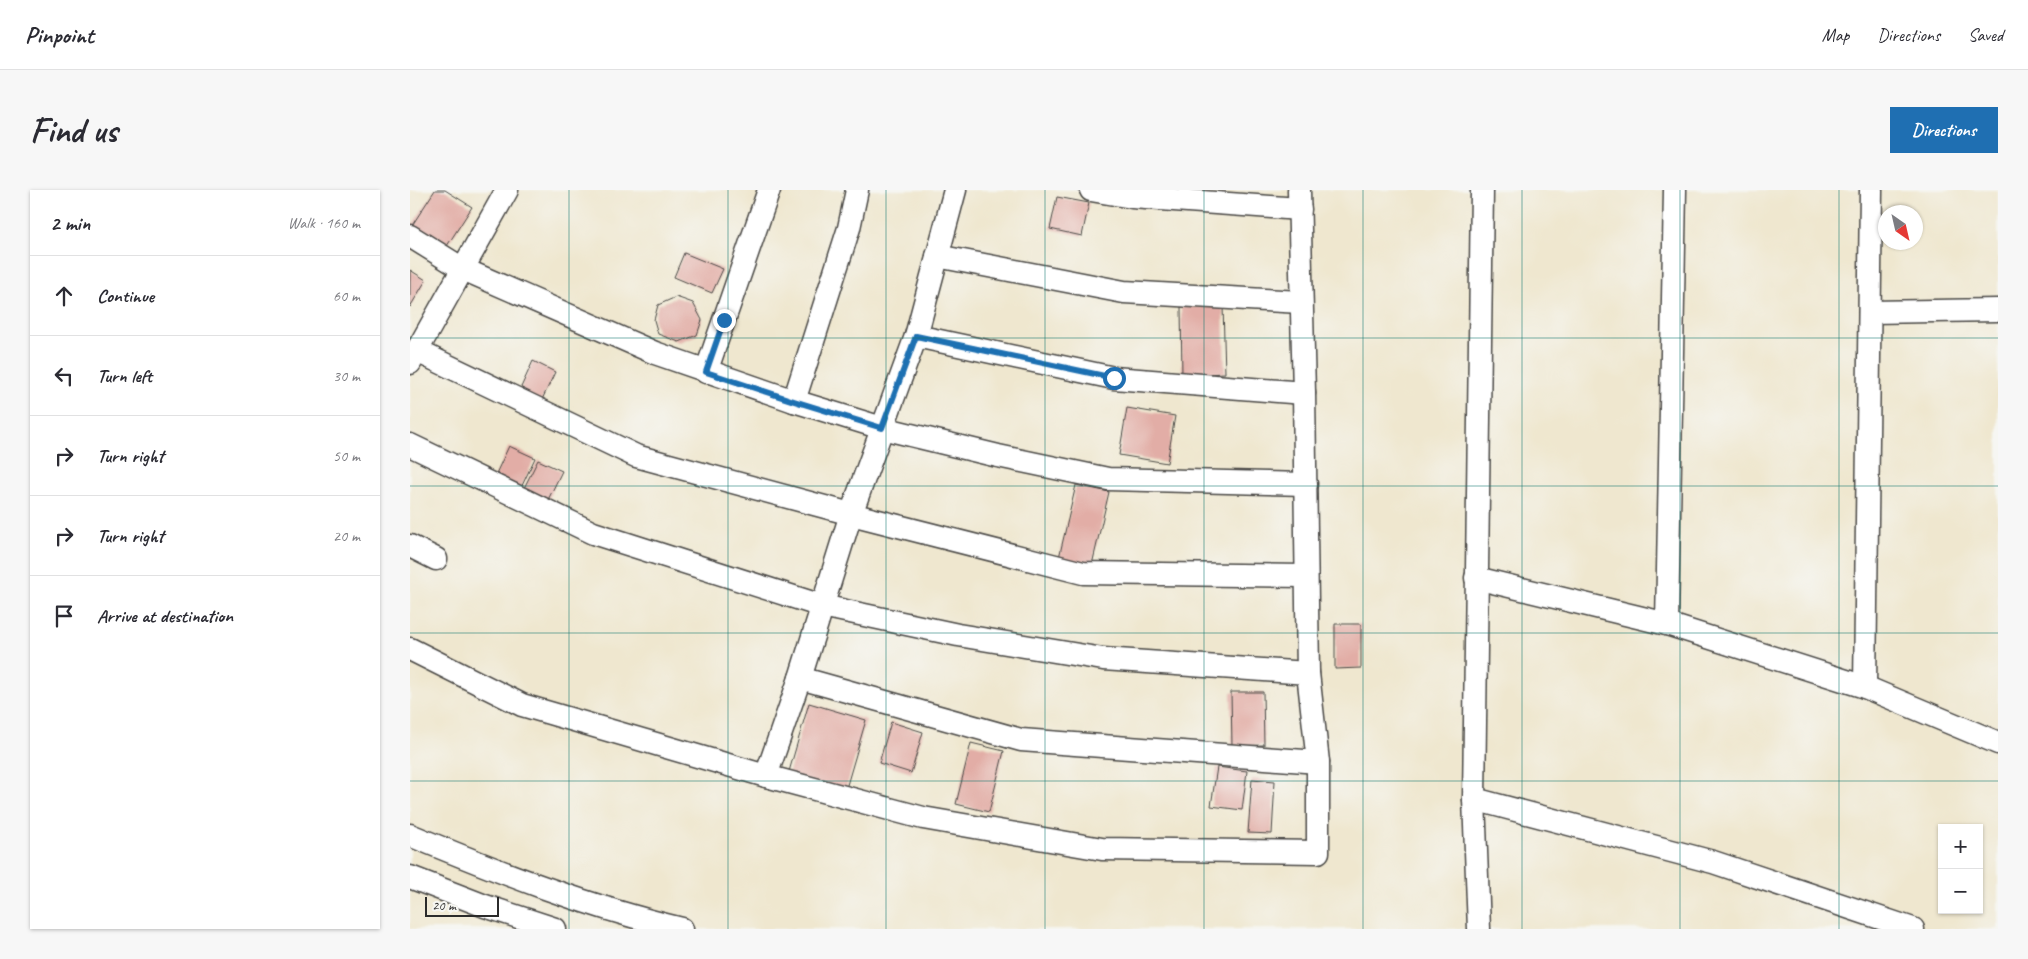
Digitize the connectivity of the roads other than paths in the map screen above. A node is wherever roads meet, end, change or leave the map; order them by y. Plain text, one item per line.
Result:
1 (507, 190) edge
2 (769, 190) edge
3 (857, 190) edge
4 (955, 190) edge
5 (1091, 190) edge
6 (1482, 190) edge
7 (1675, 190) edge
8 (1871, 190) edge
9 (1300, 199) edge
10 (410, 236) edge
11 (938, 256) junction
12 (463, 269) junction
13 (1301, 302) junction
14 (1998, 310) edge
15 (1870, 312) junction
16 (916, 336) junction
17 (414, 357) edge
18 (706, 372) junction
19 (1304, 392) junction
20 (794, 401) junction
21 (882, 428) junction
22 (410, 445) edge
23 (1306, 484) junction
24 (851, 514) junction
25 (410, 546) edge
26 (436, 559) dead end
27 (1306, 576) junction
28 (1476, 578) junction
29 (822, 606) junction
30 (1667, 624) junction
31 (410, 650) edge
32 (1308, 673) junction
33 (800, 678) junction
34 (1865, 687) junction
35 (1998, 743) edge
36 (1318, 762) junction
37 (766, 776) junction
38 (1474, 799) junction
39 (410, 835) edge
40 (410, 877) edge
41 (633, 923) edge
42 (555, 929) edge
43 (682, 929) edge
44 (1479, 929) edge
45 (1913, 929) edge

1 - 12 street
2 - 18 street
3 - 20 street
4 - 11 street
5 - 9 street
6 - 28 street
7 - 30 street
8 - 15 street
9 - 13 street
10 - 12 street
11 - 13 street
11 - 16 street
12 - 17 street
12 - 18 street
13 - 19 street
14 - 15 street
15 - 34 street
16 - 19 street
16 - 21 street
17 - 24 street
18 - 20 street
19 - 23 street
20 - 21 street
21 - 23 street
21 - 24 street
22 - 29 street
23 - 27 street
24 - 27 street
24 - 29 street
25 - 26 street
27 - 32 street
28 - 30 street
28 - 38 street
29 - 32 street
29 - 33 street
30 - 34 street
31 - 37 street
32 - 36 street
33 - 36 street
33 - 37 street
34 - 35 street
36 - 37 street
38 - 44 street
38 - 45 street
39 - 41 street
40 - 42 street
41 - 43 street

